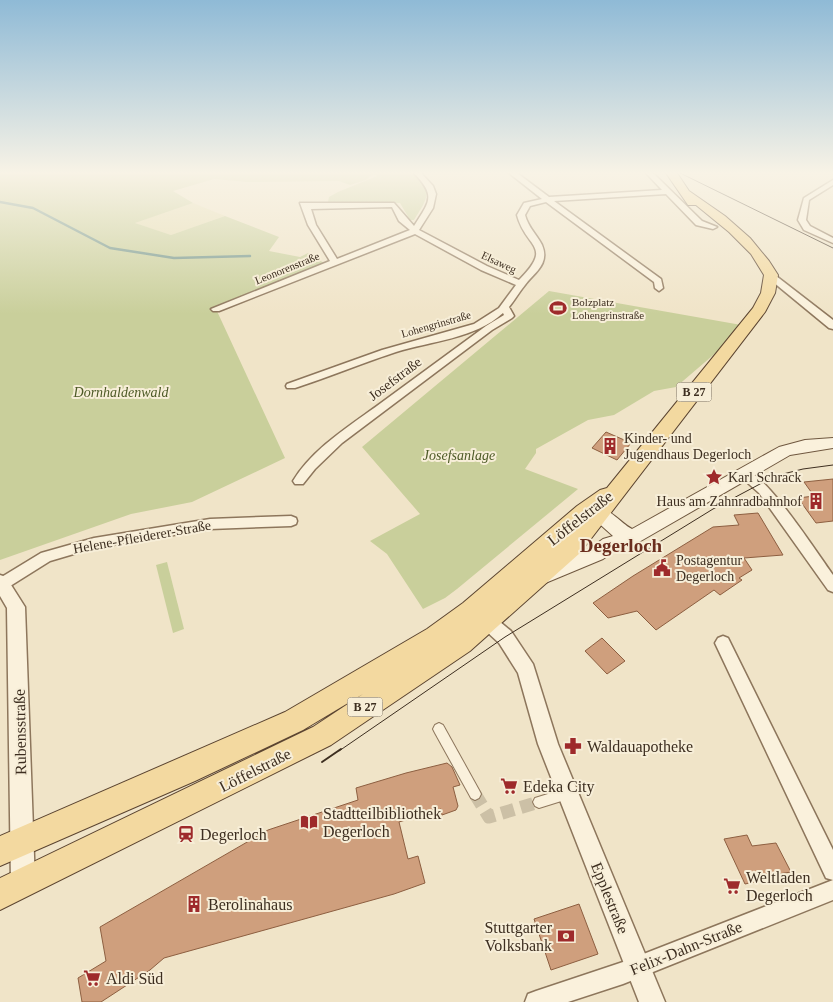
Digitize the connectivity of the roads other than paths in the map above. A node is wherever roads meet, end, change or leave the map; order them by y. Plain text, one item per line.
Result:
1 (310, 220) edge
2 (403, 220) edge
3 (422, 220) edge
4 (522, 220) edge
5 (576, 220) edge
6 (696, 220) edge
7 (707, 220) edge
8 (721, 220) edge
9 (802, 220) edge
10 (713, 227) junction
11 (415, 231) junction
12 (833, 241) edge
13 (744, 256) junction
14 (335, 262) junction
15 (771, 275) junction
16 (520, 284) junction
17 (660, 288) dead end
18 (768, 293) junction
19 (505, 307) junction
20 (216, 309) dead end
21 (833, 326) edge
22 (291, 386) dead end
23 (833, 443) edge
24 (744, 473) junction
25 (299, 481) dead end
26 (617, 489) junction
27 (600, 514) junction
28 (291, 521) dead end
29 (632, 537) junction
30 (610, 544) junction
31 (572, 547) junction
32 (539, 551) junction
33 (537, 578) junction
34 (1, 583) edge
35 (833, 586) edge
36 (479, 615) junction
37 (723, 643) dead end
38 (438, 729) dead end
39 (476, 794) tunnel mouth
40 (567, 794) junction
41 (539, 802) tunnel mouth
42 (11, 846) edge
43 (833, 871) edge
44 (12, 889) edge
45 (833, 890) edge
46 (638, 967) junction
47 (536, 1002) edge
48 (652, 1002) edge

1 - 14 street, Elsaweg
2 - 11 street, Elsaweg
3 - 11 street
4 - 16 street, Lohengrinstraße
5 - 17 street
6 - 10 street
7 - 10 main road
8 - 15 main road
9 - 12 street
10 - 13 main road
11 - 14 street, Leonorenstraße
11 - 16 street, Elsaweg
13 - 15 main road
13 - 18 main road
14 - 20 street, Leonorenstraße
15 - 18 main road, B 27
15 - 21 street
16 - 19 street, Lohengrinstraße
18 - 26 main road, B 27
19 - 22 street, Lohengrinstraße
19 - 25 street, Josefstraße
23 - 24 main road
24 - 29 main road
24 - 35 street
26 - 27 main road, Löffelstraße / B 27
26 - 32 main road, Löffelstraße / B 27
27 - 29 main road
27 - 31 main road, Löffelstraße / B 27
28 - 34 street, Helene-Pfleiderer-Straße
29 - 30 main road
30 - 31 main road
30 - 33 main road
31 - 32 main road
31 - 33 main road, Löffelstraße / B 27
32 - 36 main road, Löffelstraße / B 27
33 - 36 main road, Löffelstraße / B 27
34 - 42 street, Rubensstraße
36 - 40 street, Epplestraße
36 - 42 main road, Löffelstraße / B 27
36 - 44 main road, Löffelstraße / B 27
37 - 43 street
38 - 39 street
40 - 41 street
40 - 46 street, Epplestraße
42 - 44 street, Rubensstraße
45 - 46 street, Felix-Dahn-Straße
46 - 47 street, Felix-Dahn-Straße
46 - 48 street, Epplestraße

